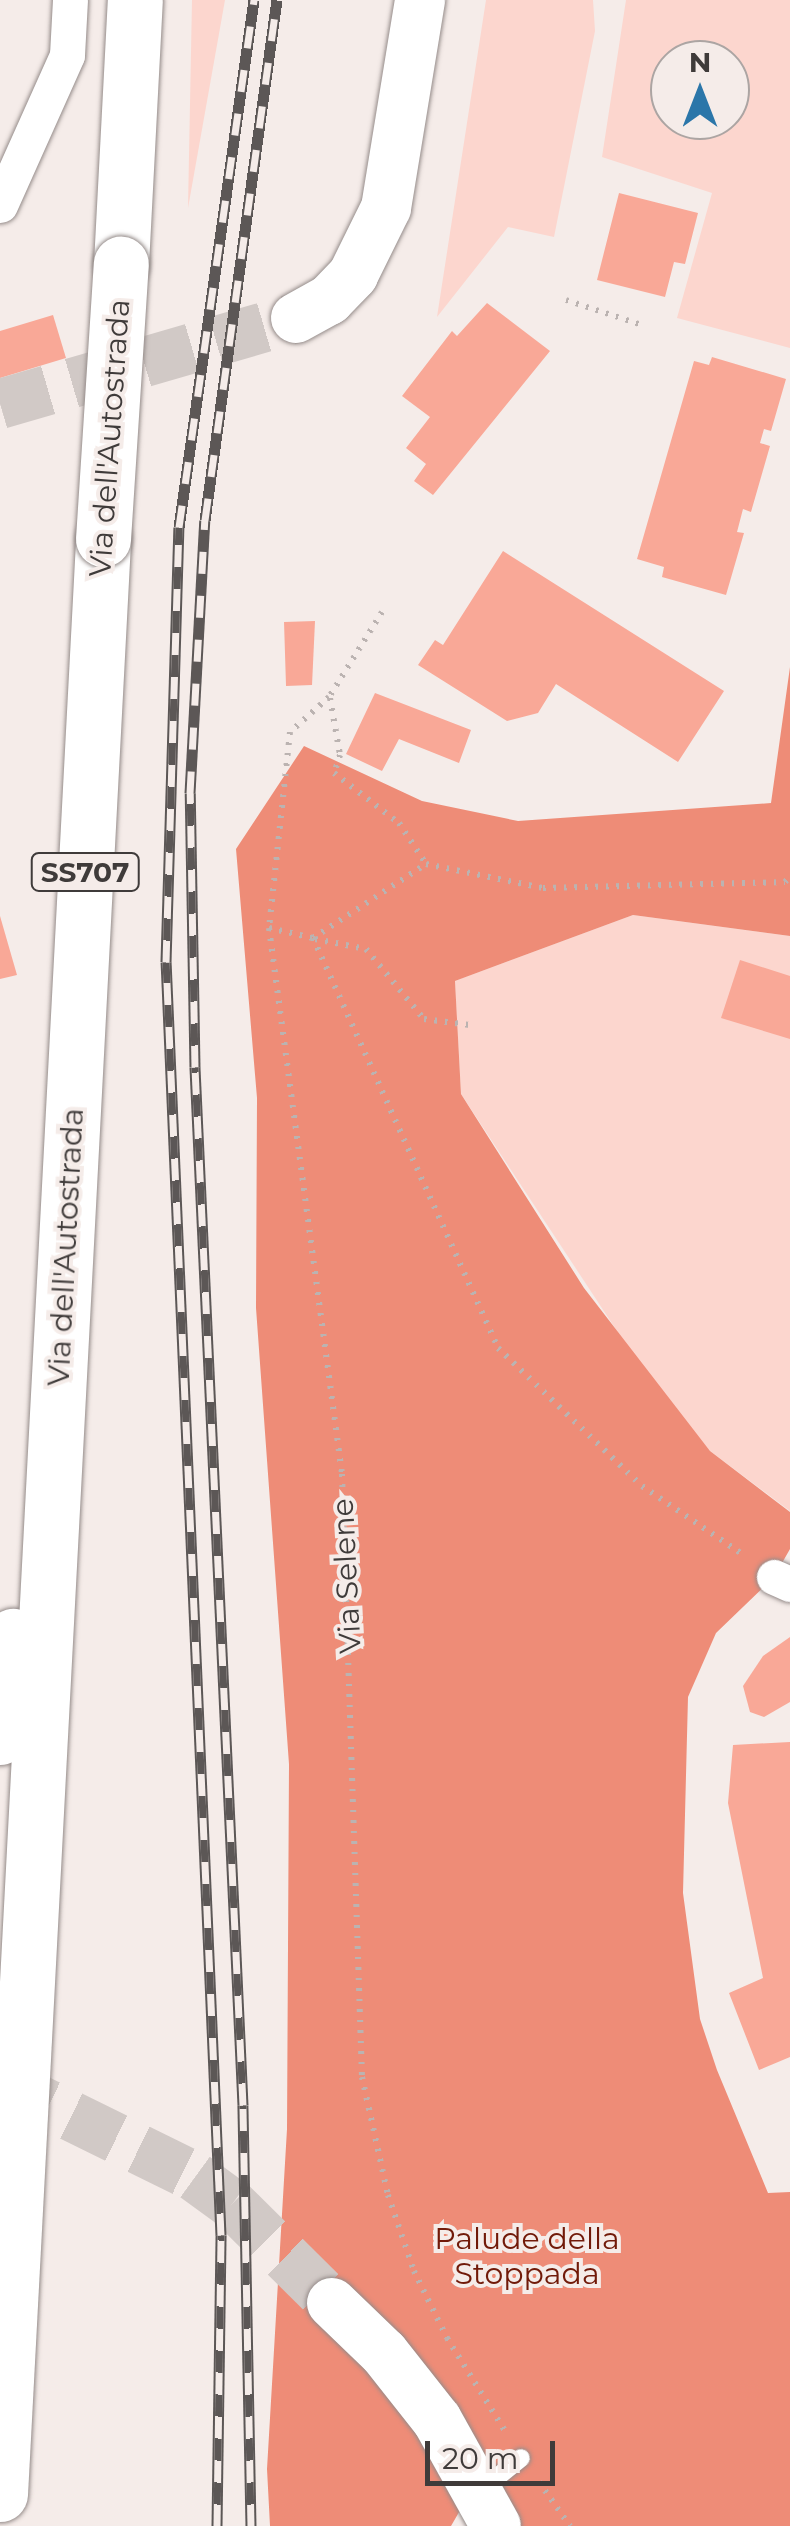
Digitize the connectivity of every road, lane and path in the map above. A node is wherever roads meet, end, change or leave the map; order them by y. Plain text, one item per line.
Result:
1 (70, 0) edge
2 (135, 0) edge
3 (420, 0) edge
4 (0, 204) edge
5 (566, 300) dead end
6 (296, 318) tunnel mouth
7 (642, 325) dead end
8 (382, 612) dead end
9 (330, 697) junction
10 (426, 864) junction
11 (790, 876) edge
12 (269, 928) junction
13 (314, 938) junction
14 (470, 1026) dead end
15 (68, 1205) junction
16 (782, 1580) edge
17 (0, 1737) edge
18 (332, 2303) tunnel mouth
19 (522, 2458) junction
20 (0, 2494) edge
21 (488, 2508) edge
22 (570, 2526) edge

1 - 4 street
2 - 15 highway, Via dell'Autostrada / SS707, bridge
3 - 6 street
5 - 7 path
8 - 9 path, Via Selene
9 - 10 path
9 - 12 path, Via Selene
10 - 11 path
10 - 13 path
12 - 13 path
12 - 19 path, Via Selene
13 - 14 path
13 - 16 path
15 - 17 highway
15 - 20 highway, Via dell'Autostrada / SS707
18 - 21 street
19 - 21 lane
19 - 22 path, Via Selene

